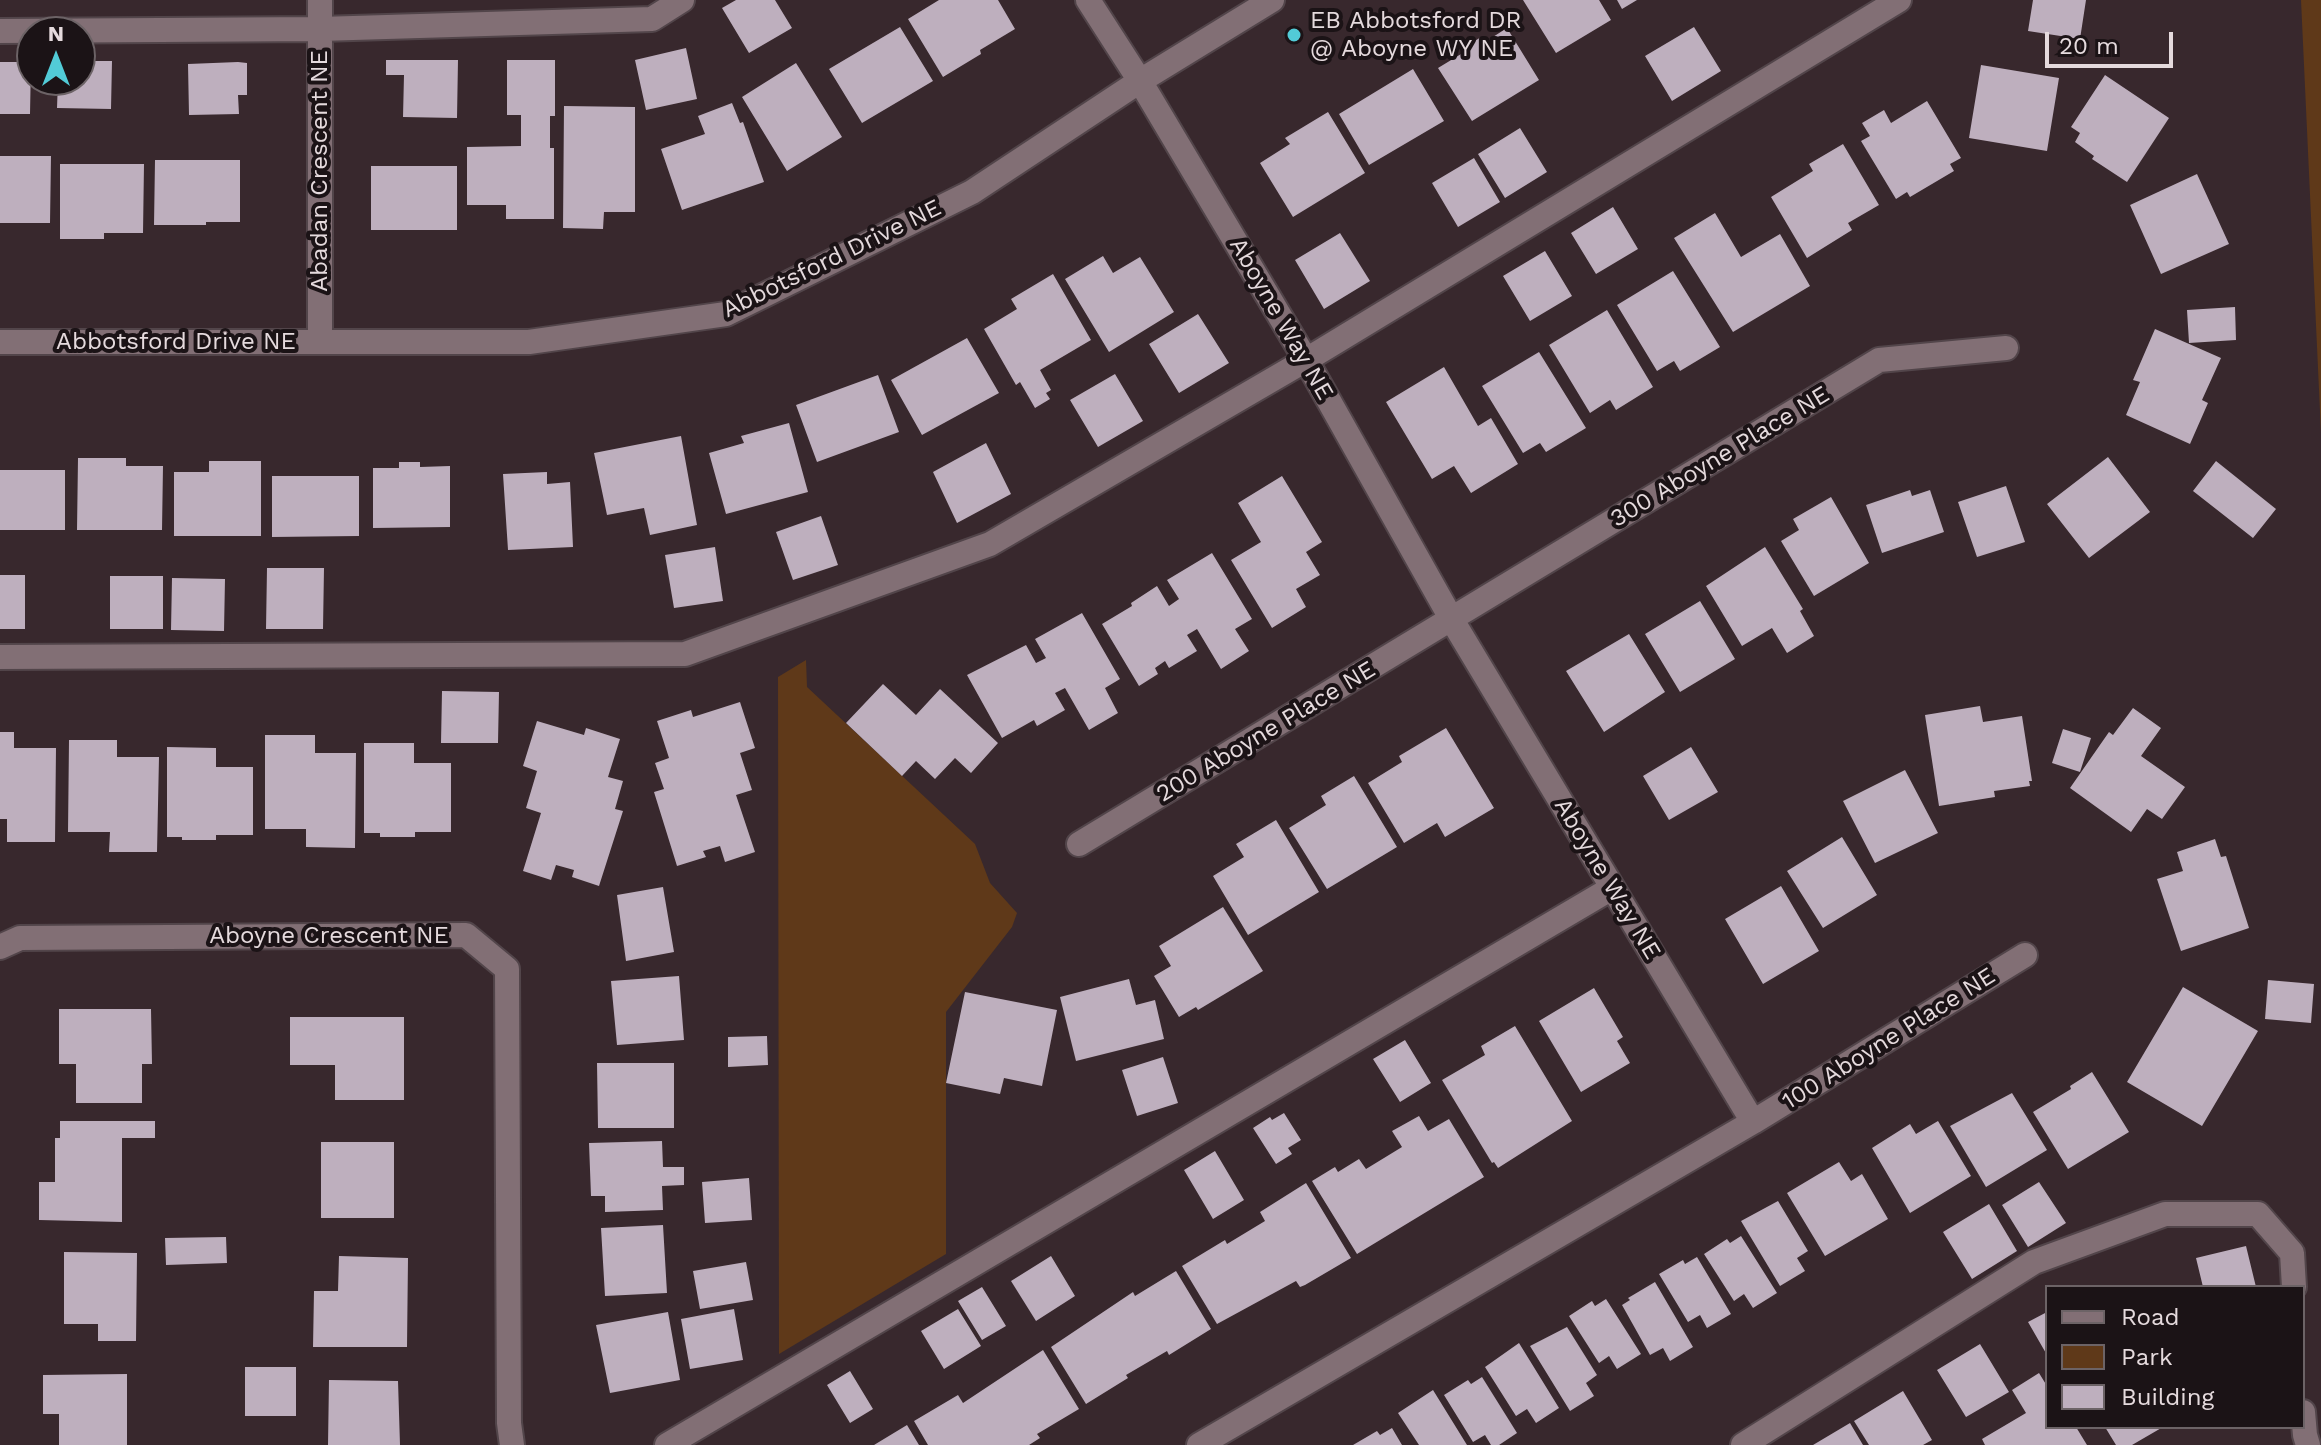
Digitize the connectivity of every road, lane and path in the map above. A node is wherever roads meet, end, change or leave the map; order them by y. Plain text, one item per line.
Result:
1 (320, 0) edge
2 (682, 0) edge
3 (1088, 0) edge
4 (1272, 0) edge
5 (1899, 0) edge
6 (320, 29) junction
7 (0, 31) edge
8 (1140, 81) junction
9 (0, 342) edge
10 (320, 342) junction
11 (2006, 348) dead end
12 (1306, 360) junction
13 (1452, 620) junction
14 (0, 657) edge
15 (1079, 844) dead end
16 (1612, 888) junction
17 (0, 947) edge
18 (2025, 955) dead end
19 (1753, 1122) junction
20 (2294, 1285) edge
21 (512, 1445) edge
22 (667, 1445) edge
23 (1199, 1445) edge
24 (1743, 1445) edge

1 - 6 street, Abadan Crescent NE
2 - 6 street
3 - 8 street, Aboyne Way NE
4 - 8 street, Abbotsford Drive NE
5 - 12 street
6 - 7 street
6 - 10 street, Abadan Crescent NE
8 - 10 street, Abbotsford Drive NE
8 - 12 street, Aboyne Way NE
9 - 10 street, Abbotsford Drive NE
11 - 13 street, 300 Aboyne Place NE
12 - 13 street, Aboyne Way NE
12 - 14 street
13 - 15 street, 200 Aboyne Place NE
13 - 16 street, Aboyne Way NE
16 - 19 street, Aboyne Way NE
16 - 22 street
17 - 21 street, Aboyne Crescent NE
18 - 19 street, 100 Aboyne Place NE
19 - 23 street
20 - 24 street

